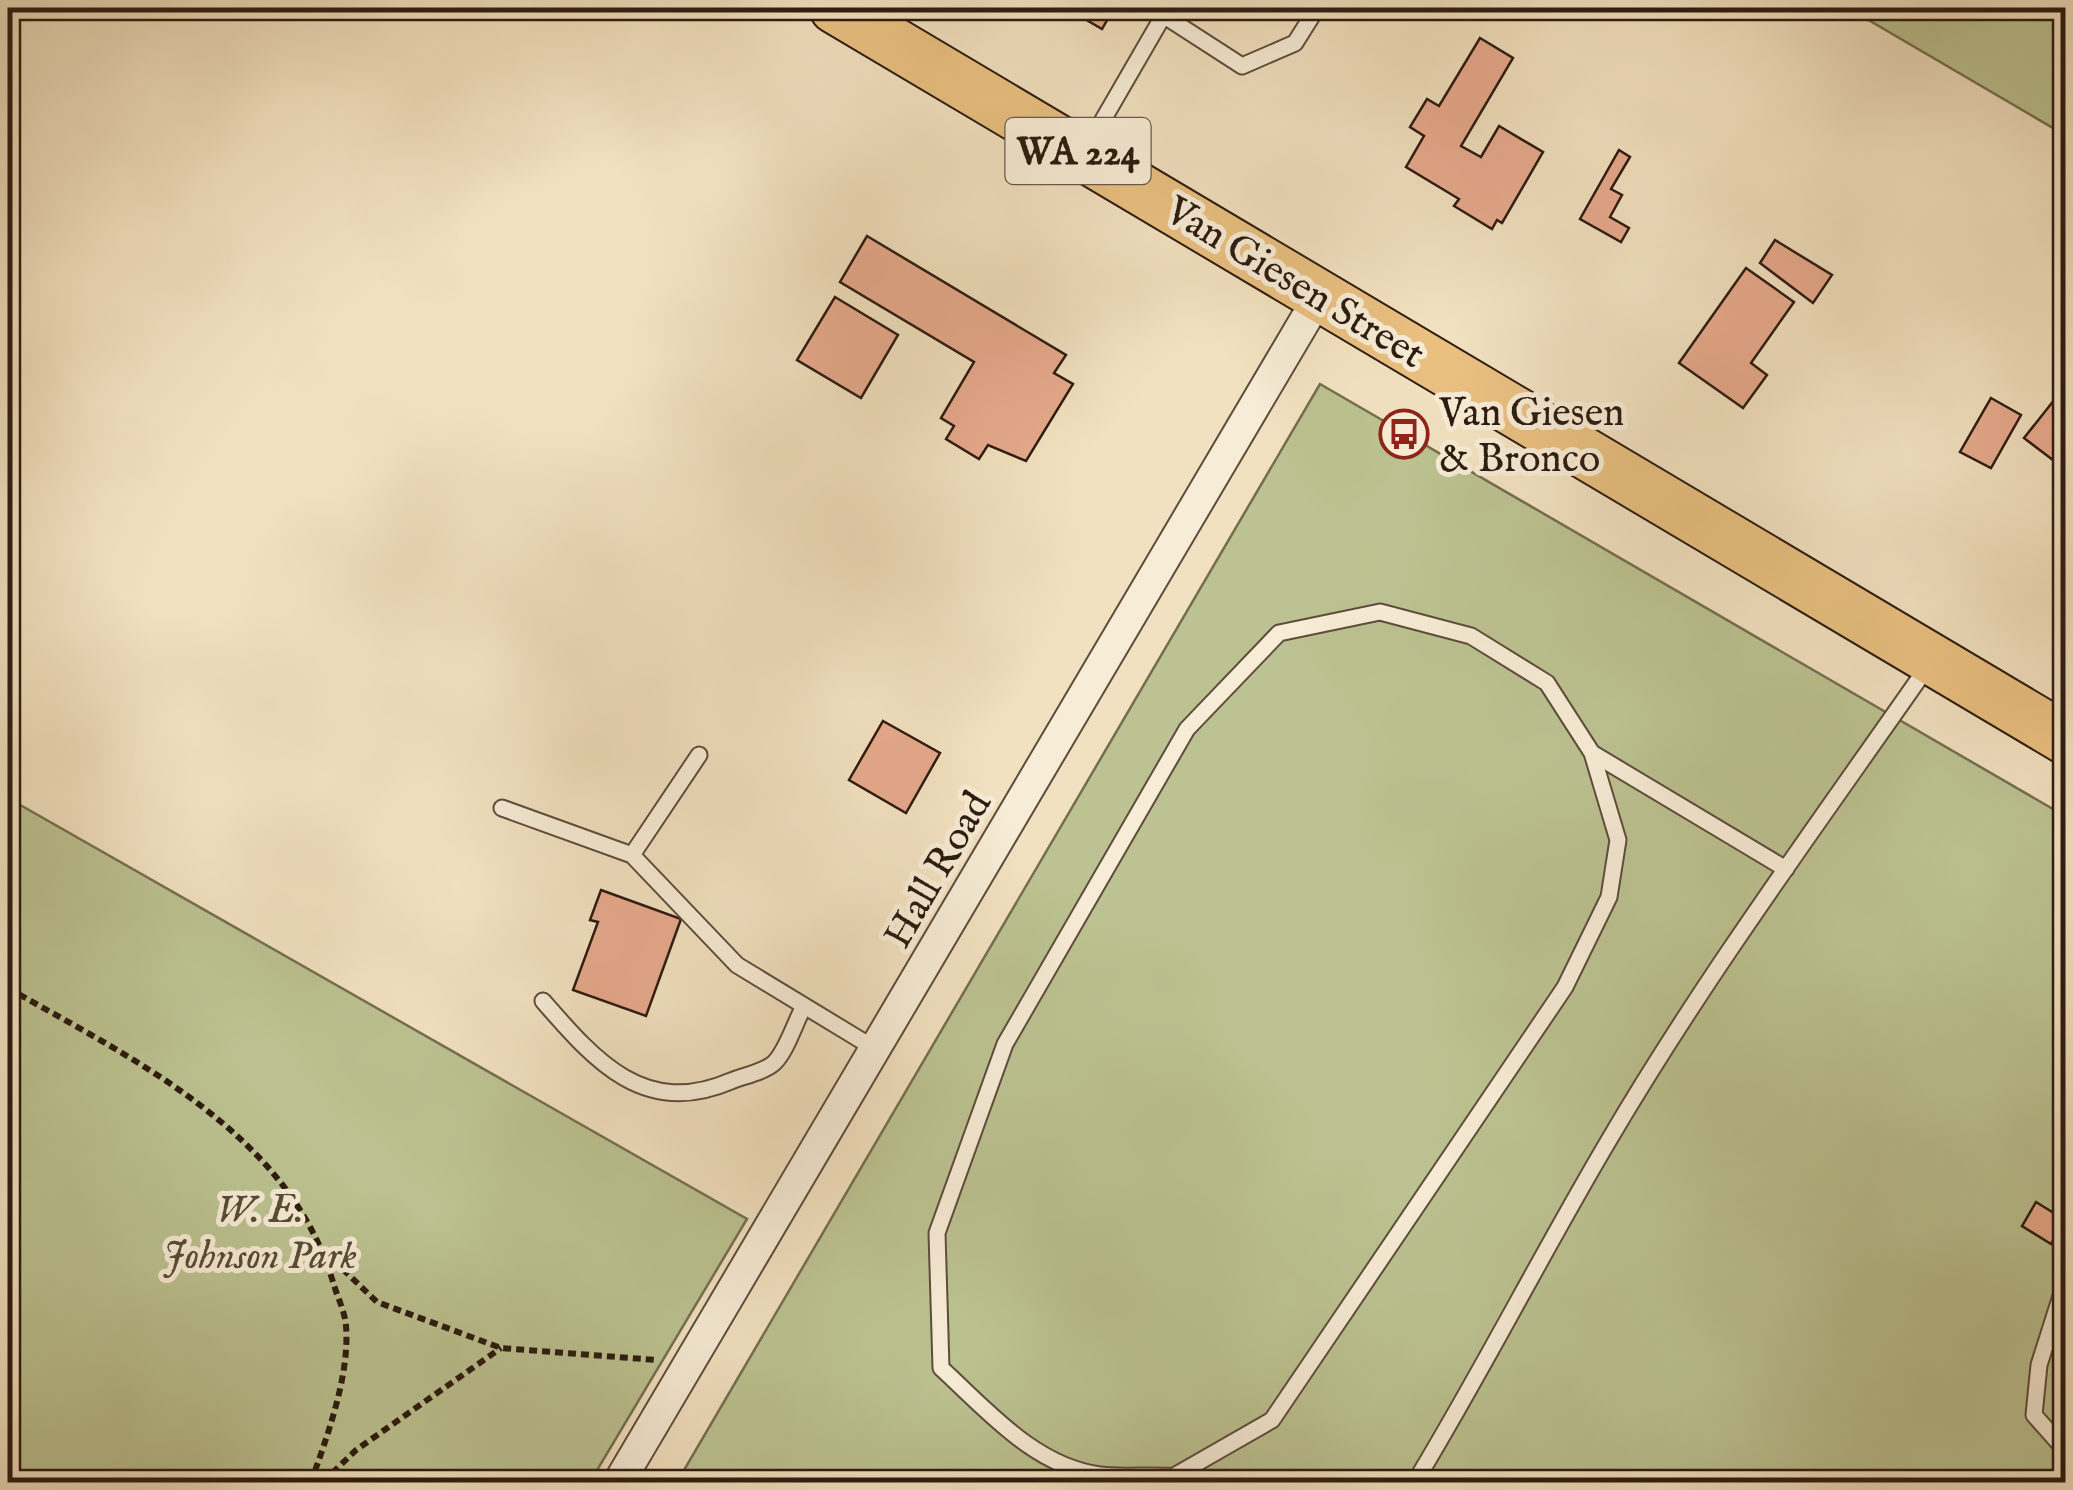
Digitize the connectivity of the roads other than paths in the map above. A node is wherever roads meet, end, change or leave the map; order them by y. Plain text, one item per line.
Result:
1 (835, 8) edge
2 (1316, 8) edge
3 (1166, 12) edge
4 (1083, 154) junction
5 (1320, 295) junction
6 (1932, 660) junction
7 (2066, 740) edge
8 (1592, 754) junction
9 (699, 755) dead end
10 (502, 808) dead end
11 (632, 855) junction
12 (1786, 870) junction
13 (543, 1001) dead end
14 (803, 1008) junction
15 (877, 1050) junction
16 (2066, 1280) edge
17 (2066, 1451) edge
18 (1176, 1475) junction
19 (619, 1482) edge
20 (1199, 1482) edge
21 (1415, 1482) edge

1 - 4 main road, Van Giesen Street / WA 224
2 - 3 lane
3 - 4 lane
4 - 5 main road, Van Giesen Street / WA 224
5 - 6 main road, Van Giesen Street / WA 224
5 - 15 street, Hall Road
6 - 7 main road, Van Giesen Street / WA 224
6 - 12 lane
8 - 12 lane
8 - 18 lane
8 - 18 lane
9 - 11 lane
10 - 11 lane
11 - 14 lane
12 - 21 lane
13 - 14 lane
14 - 15 lane
15 - 19 street, Hall Road
16 - 17 lane
18 - 20 lane

